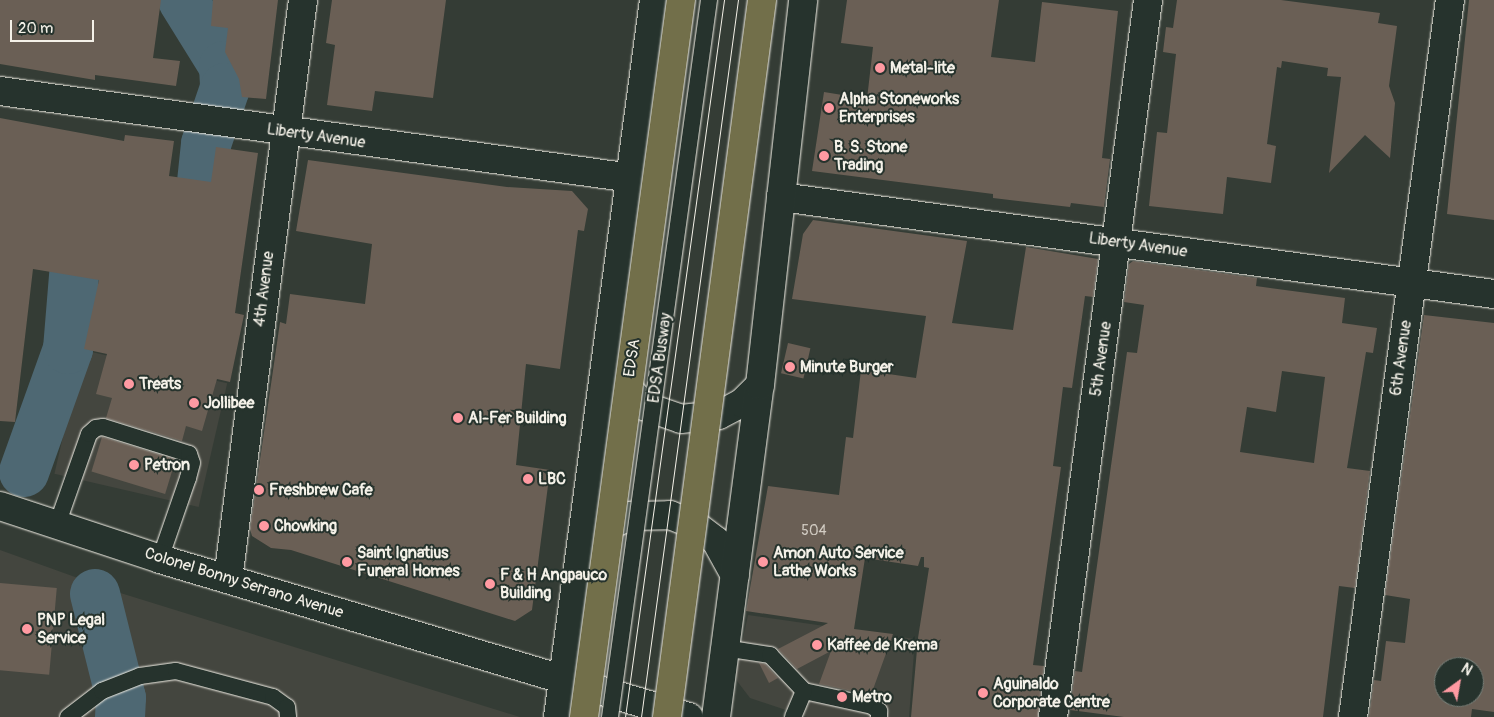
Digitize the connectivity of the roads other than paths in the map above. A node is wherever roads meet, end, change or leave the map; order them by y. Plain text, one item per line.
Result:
1 (303, 0) edge
2 (654, 0) edge
3 (681, 0) edge
4 (709, 0) edge
5 (749, 0) edge
6 (762, 0) edge
7 (802, 0) edge
8 (1148, 0) edge
9 (1450, 0) edge
10 (0, 91) edge
11 (284, 131) junction
12 (632, 178) junction
13 (782, 197) junction
14 (1116, 242) junction
15 (1411, 283) junction
16 (1494, 294) edge
17 (607, 355) junction
18 (760, 384) junction
19 (0, 506) edge
20 (57, 525) junction
21 (580, 554) junction
22 (160, 558) junction
23 (735, 575) junction
24 (228, 579) junction
25 (724, 648) junction
26 (804, 691) junction
27 (560, 697) edge
28 (68, 717) edge
29 (288, 717) edge
30 (584, 717) edge
31 (603, 717) edge
32 (610, 717) edge
33 (653, 717) edge
34 (667, 717) edge
35 (689, 717) edge
36 (716, 717) edge
37 (793, 717) edge
38 (879, 717) edge
39 (1053, 717) edge
40 (1353, 717) edge

1 - 11 street, 4th Avenue
2 - 12 street, EDSA
3 - 30 highway, EDSA, bridge
4 - 32 lane, EDSA Busway, bridge
5 - 33 lane
6 - 34 highway, bridge
7 - 13 street
8 - 14 street, 5th Avenue
9 - 15 street, 6th Avenue
10 - 11 street, Liberty Avenue
11 - 12 street, Liberty Avenue
11 - 24 street, 4th Avenue
12 - 17 street, EDSA
13 - 14 street, Liberty Avenue
13 - 18 street
14 - 15 street, Liberty Avenue
14 - 39 street, 5th Avenue
15 - 16 street, Liberty Avenue
15 - 40 street, 6th Avenue
17 - 18 street
17 - 21 street, EDSA
18 - 23 street
19 - 20 street, Colonel Bonny Serrano Avenue
20 - 22 street, Colonel Bonny Serrano Avenue
20 - 22 lane
21 - 23 street
21 - 27 street, EDSA
22 - 24 street, Colonel Bonny Serrano Avenue
23 - 25 street
24 - 27 street, Colonel Bonny Serrano Avenue
25 - 26 lane
25 - 36 street
26 - 37 lane
26 - 38 lane
27 - 31 street, Colonel Bonny Serrano Avenue
27 - 35 street, Colonel Bonny Serrano Avenue
28 - 29 lane

